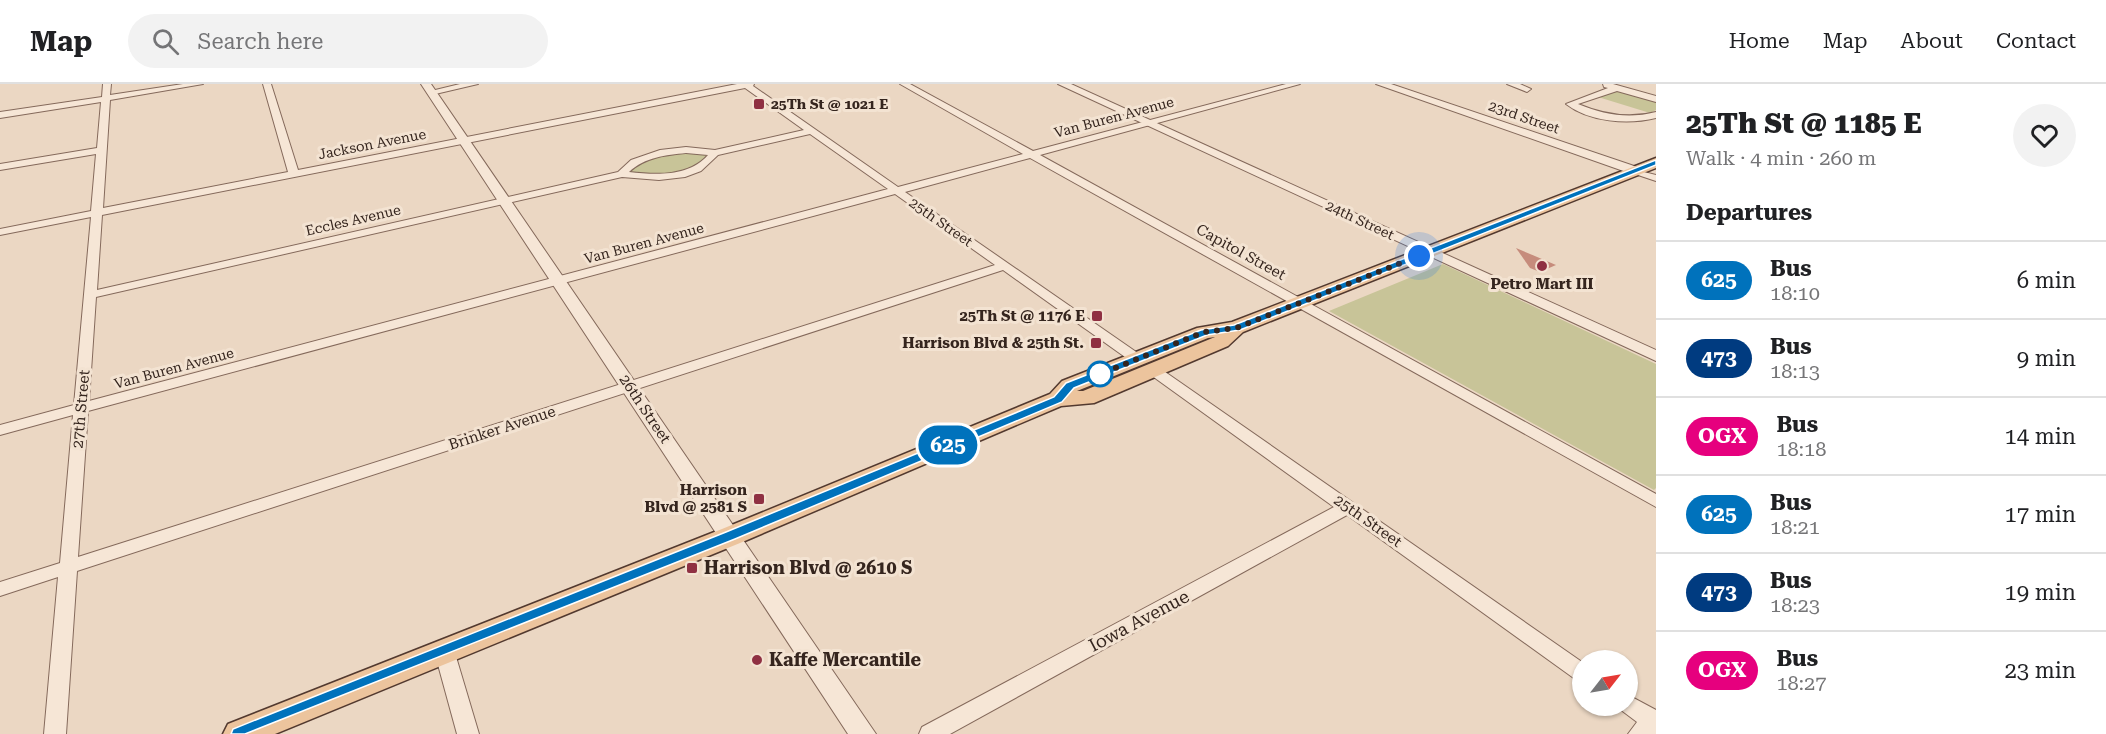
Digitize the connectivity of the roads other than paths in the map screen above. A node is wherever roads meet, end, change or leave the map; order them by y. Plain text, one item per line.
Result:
1 (199, 84) edge
2 (267, 84) edge
3 (474, 84) edge
4 (747, 84) edge
5 (904, 84) edge
6 (1063, 84) edge
7 (1296, 84) edge
8 (1382, 84) edge
9 (1511, 84) edge
10 (1604, 84) edge
11 (429, 88) edge
12 (1617, 88) junction
13 (1527, 89) dead end
14 (107, 91) edge
15 (1654, 97) edge
16 (0, 115) edge
17 (1656, 115) edge
18 (1149, 124) junction
19 (812, 131) junction
20 (464, 140) junction
21 (102, 150) junction
22 (715, 153) junction
23 (1031, 154) junction
24 (1656, 163) edge
25 (0, 167) edge
26 (1636, 171) junction
27 (294, 174) junction
28 (622, 174) junction
29 (1656, 178) edge
30 (897, 191) junction
31 (505, 201) junction
32 (97, 212) junction
33 (0, 232) edge
34 (1430, 252) junction
35 (1004, 266) junction
36 (559, 281) junction
37 (90, 295) junction
38 (1299, 303) junction
39 (1656, 356) edge
40 (1145, 365) junction
41 (630, 387) junction
42 (81, 408) junction
43 (0, 430) edge
44 (1656, 501) edge
45 (1348, 507) junction
46 (730, 536) junction
47 (68, 567) junction
48 (0, 589) edge
49 (444, 650) junction
50 (1572, 666) edge
51 (1638, 713) edge
52 (1651, 725) edge
53 (55, 734) edge
54 (239, 734) edge
55 (468, 734) edge
56 (863, 734) edge
57 (930, 734) edge

1 - 14 street
2 - 27 street
3 - 11 street
4 - 19 street, 25th Street
4 - 20 street, Jackson Avenue
5 - 23 street, Capitol Street
6 - 18 street, 24th Street
7 - 18 street, Van Buren Avenue
8 - 26 street, 23rd Street
9 - 13 street
10 - 12 street
11 - 20 street, 26th Street
12 - 15 street
12 - 17 street
14 - 16 street
14 - 21 street, 27th Street
18 - 23 street, Van Buren Avenue
18 - 34 street, 24th Street
19 - 22 street, Eccles Avenue
19 - 30 street, 25th Street
20 - 27 street, Jackson Avenue
20 - 31 street, 26th Street
21 - 25 street
21 - 32 street, 27th Street
22 - 28 street, Eccles Avenue
22 - 28 street, Eccles Avenue
23 - 30 street, Van Buren Avenue
23 - 38 street, Capitol Street
24 - 26 main road
26 - 29 street, 23rd Street
26 - 34 main road
27 - 32 street, Jackson Avenue
28 - 31 street, Eccles Avenue
30 - 35 street, 25th Street
30 - 36 street, Van Buren Avenue
31 - 36 street, 26th Street
31 - 37 street, Eccles Avenue
32 - 33 street, Jackson Avenue
32 - 37 street, 27th Street
34 - 38 main road
34 - 39 street, 24th Street
35 - 40 street, 25th Street
35 - 41 street, Brinker Avenue
36 - 41 street, 26th Street
36 - 42 street, Van Buren Avenue
37 - 42 street, 27th Street
38 - 40 main road
38 - 44 street, Capitol Street
40 - 45 street, 25th Street
40 - 46 main road
41 - 46 street, 26th Street
41 - 47 street, Brinker Avenue
42 - 43 street, Van Buren Avenue
42 - 47 street, 27th Street
45 - 50 street, 25th Street
45 - 57 street, Iowa Avenue
46 - 49 main road
46 - 56 street, 26th Street
47 - 48 street, Brinker Avenue
47 - 53 street, 27th Street
49 - 54 main road
49 - 55 street
51 - 52 street

